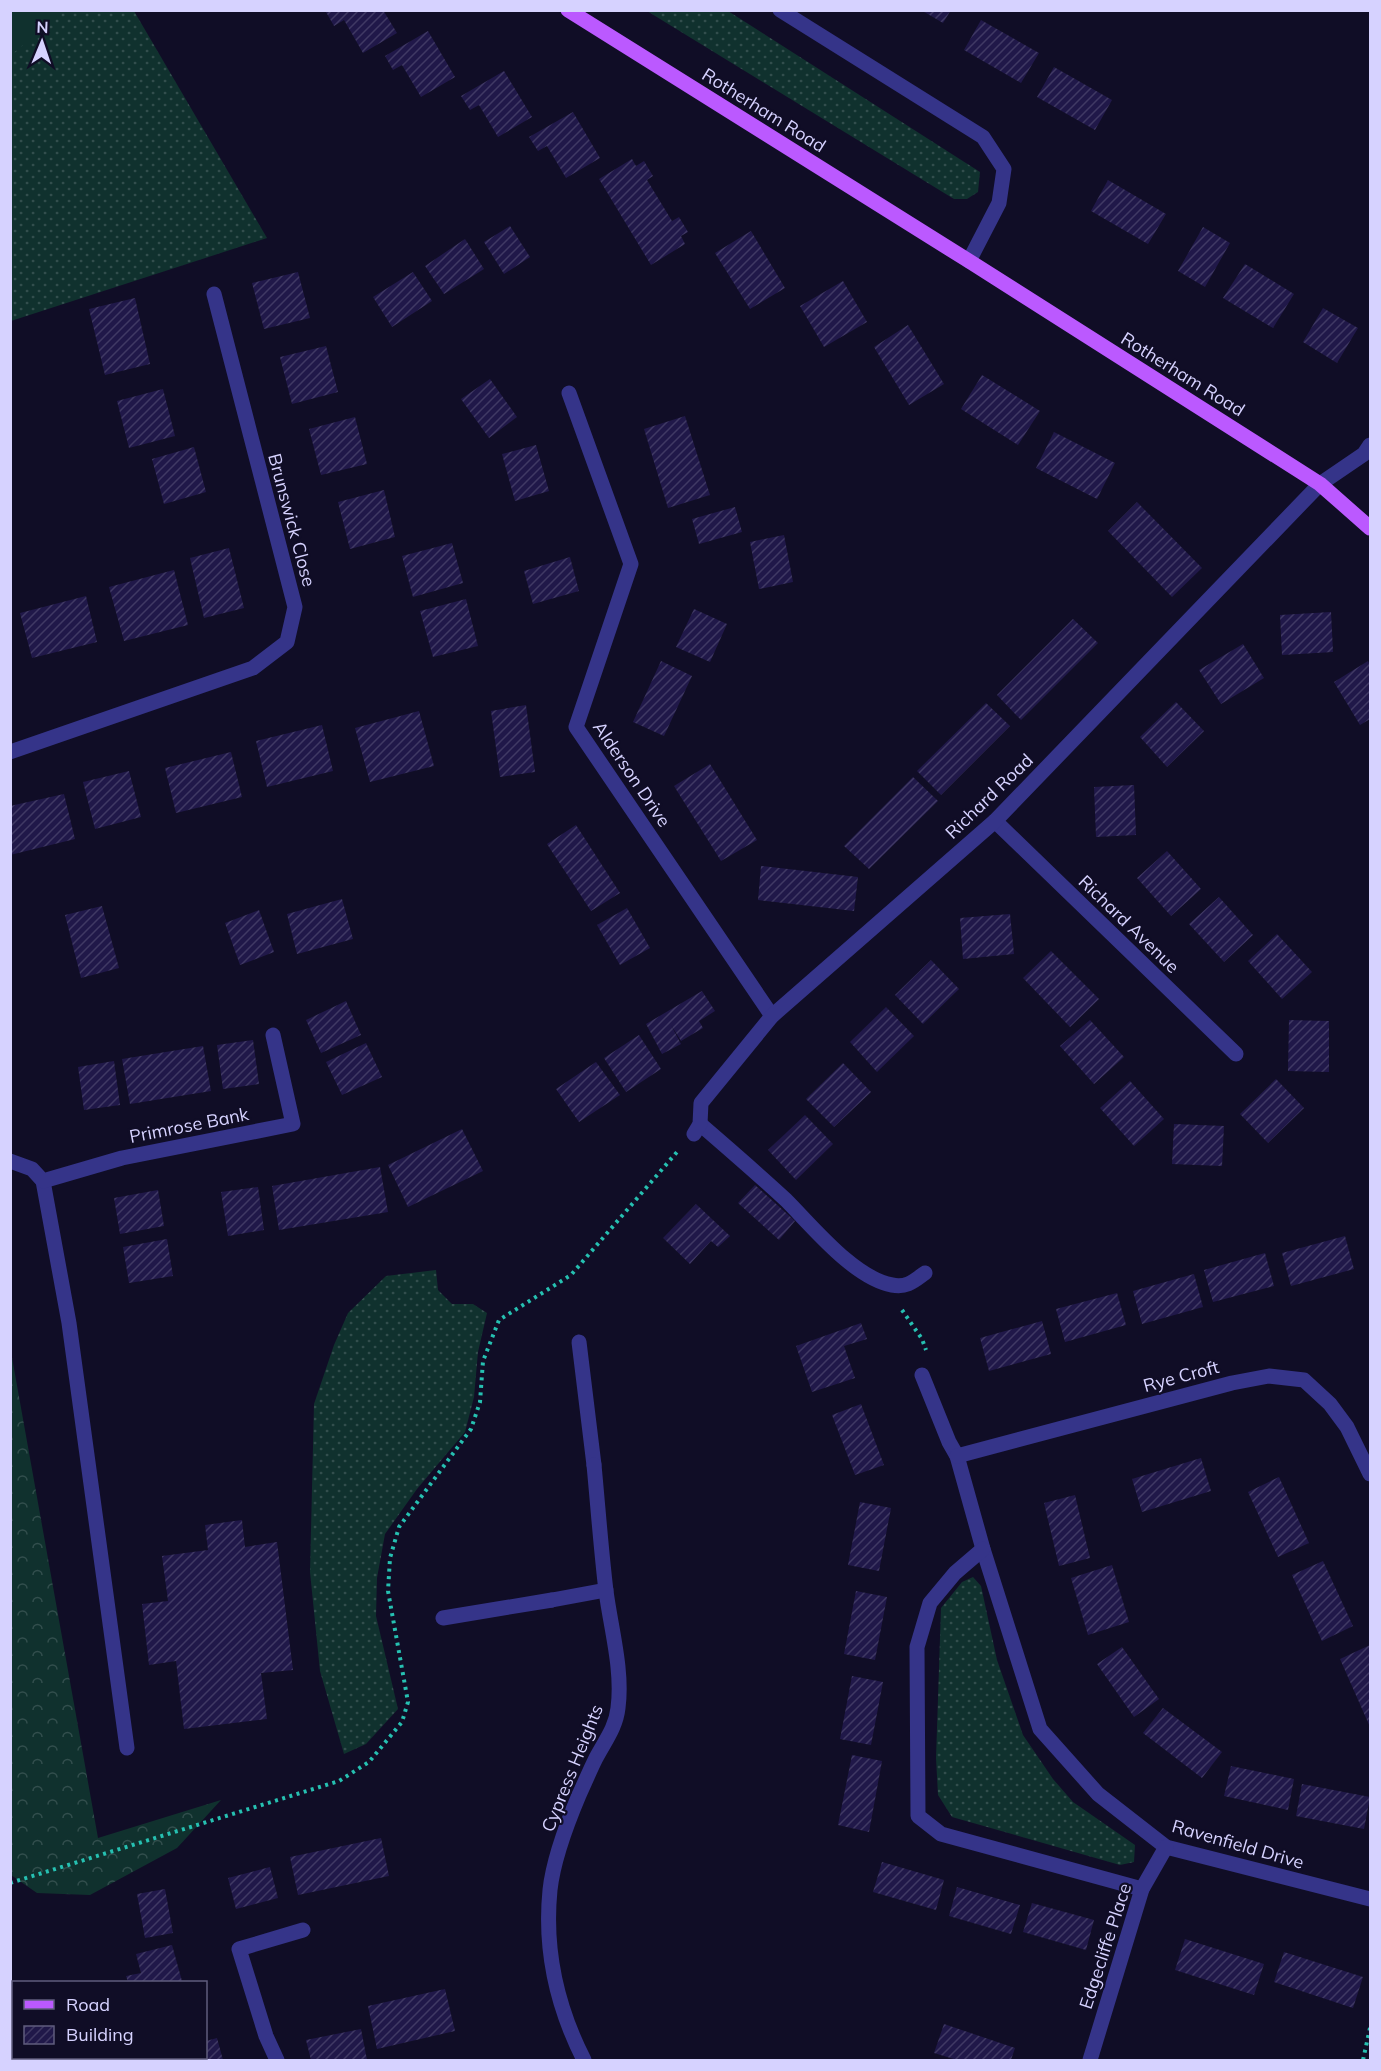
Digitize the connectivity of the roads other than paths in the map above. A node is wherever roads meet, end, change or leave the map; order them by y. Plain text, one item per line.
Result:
1 (568, 10) edge
2 (780, 10) edge
3 (969, 261) junction
4 (214, 294) dead end
5 (569, 393) dead end
6 (1371, 445) edge
7 (1320, 484) junction
8 (1371, 528) edge
9 (10, 752) edge
10 (995, 821) junction
11 (772, 1016) junction
12 (273, 1035) dead end
13 (1236, 1054) dead end
14 (10, 1161) edge
15 (43, 1181) junction
16 (925, 1273) dead end
17 (579, 1342) dead end
18 (922, 1375) road end
19 (957, 1456) junction
20 (1371, 1474) edge
21 (983, 1549) junction
22 (606, 1590) junction
23 (443, 1618) dead end
24 (127, 1748) dead end
25 (1166, 1847) junction
26 (1142, 1889) junction
27 (1371, 1899) edge
28 (303, 1930) dead end
29 (277, 2061) edge
30 (584, 2061) edge
31 (1090, 2061) edge

1 - 3 main road, Rotherham Road
2 - 3 street
3 - 7 main road, Rotherham Road
4 - 9 street, Brunswick Close
5 - 11 street, Alderson Drive
6 - 7 street, Richard Road
7 - 8 main road, Rotherham Road
7 - 10 street, Richard Road
10 - 11 street, Richard Road
10 - 13 street, Richard Avenue
11 - 16 street, Richard Road
12 - 15 street, Primrose Bank
14 - 15 street
15 - 24 street
17 - 22 street, Cypress Heights
18 - 19 street, Ravenfield Drive
19 - 20 street, Rye Croft
19 - 21 street, Ravenfield Drive
21 - 25 street, Ravenfield Drive
21 - 26 street
22 - 23 street
22 - 30 street, Cypress Heights
25 - 26 street, Edgecliffe Place
25 - 27 street, Ravenfield Drive
26 - 31 street, Edgecliffe Place
28 - 29 street

